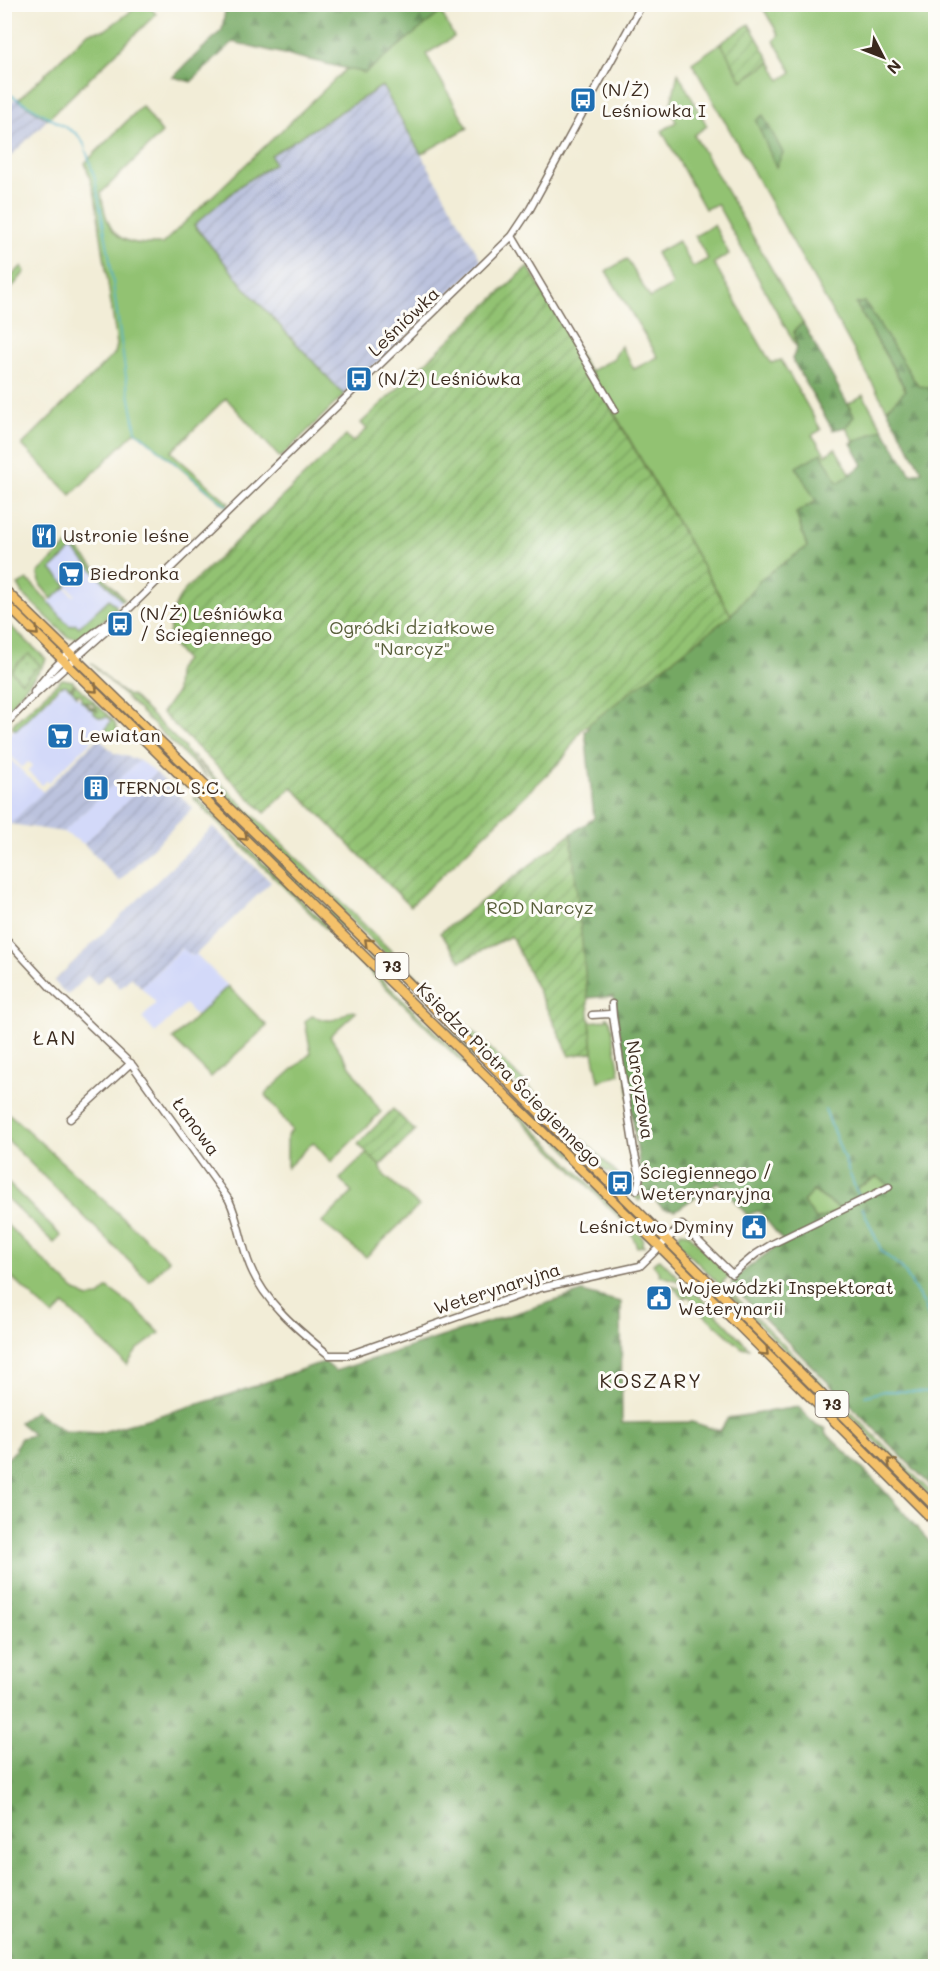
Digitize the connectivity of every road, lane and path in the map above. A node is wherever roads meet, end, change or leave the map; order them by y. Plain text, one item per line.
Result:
1 (642, 4) edge
2 (512, 236) junction
3 (615, 410) dead end
4 (4, 589) edge
5 (4, 603) edge
6 (73, 655) junction
7 (66, 662) junction
8 (4, 726) edge
9 (4, 937) edge
10 (612, 1004) dead end
11 (592, 1015) dead end
12 (613, 1016) junction
13 (131, 1064) junction
14 (70, 1119) dead end
15 (889, 1187) dead end
16 (637, 1190) dead end
17 (667, 1240) junction
18 (660, 1247) junction
19 (329, 1355) joint
20 (936, 1508) edge
21 (936, 1523) edge

1 - 2 street, Leśniówka
2 - 3 street
2 - 6 street, Leśniówka
4 - 6 main road, Księdza Piotra Ściegiennego / 73
5 -> 7 main road, Księdza Piotra Ściegiennego / 73
6 - 7 street, Leśniówka
17 -> 6 main road, Księdza Piotra Ściegiennego / 73
7 - 8 street, Leśniówka
7 -> 18 main road, Księdza Piotra Ściegiennego / 73
9 - 13 street, Łanowa
10 - 12 street, Narcyzowa
11 - 12 street
12 - 16 street, Narcyzowa
13 - 14 street
13 - 19 street, Łanowa
15 - 17 street
17 - 18 street, Weterynaryjna
20 -> 17 main road, Księdza Piotra Ściegiennego / 73
18 - 19 street, Weterynaryjna
18 -> 21 main road, Księdza Piotra Ściegiennego / 73

